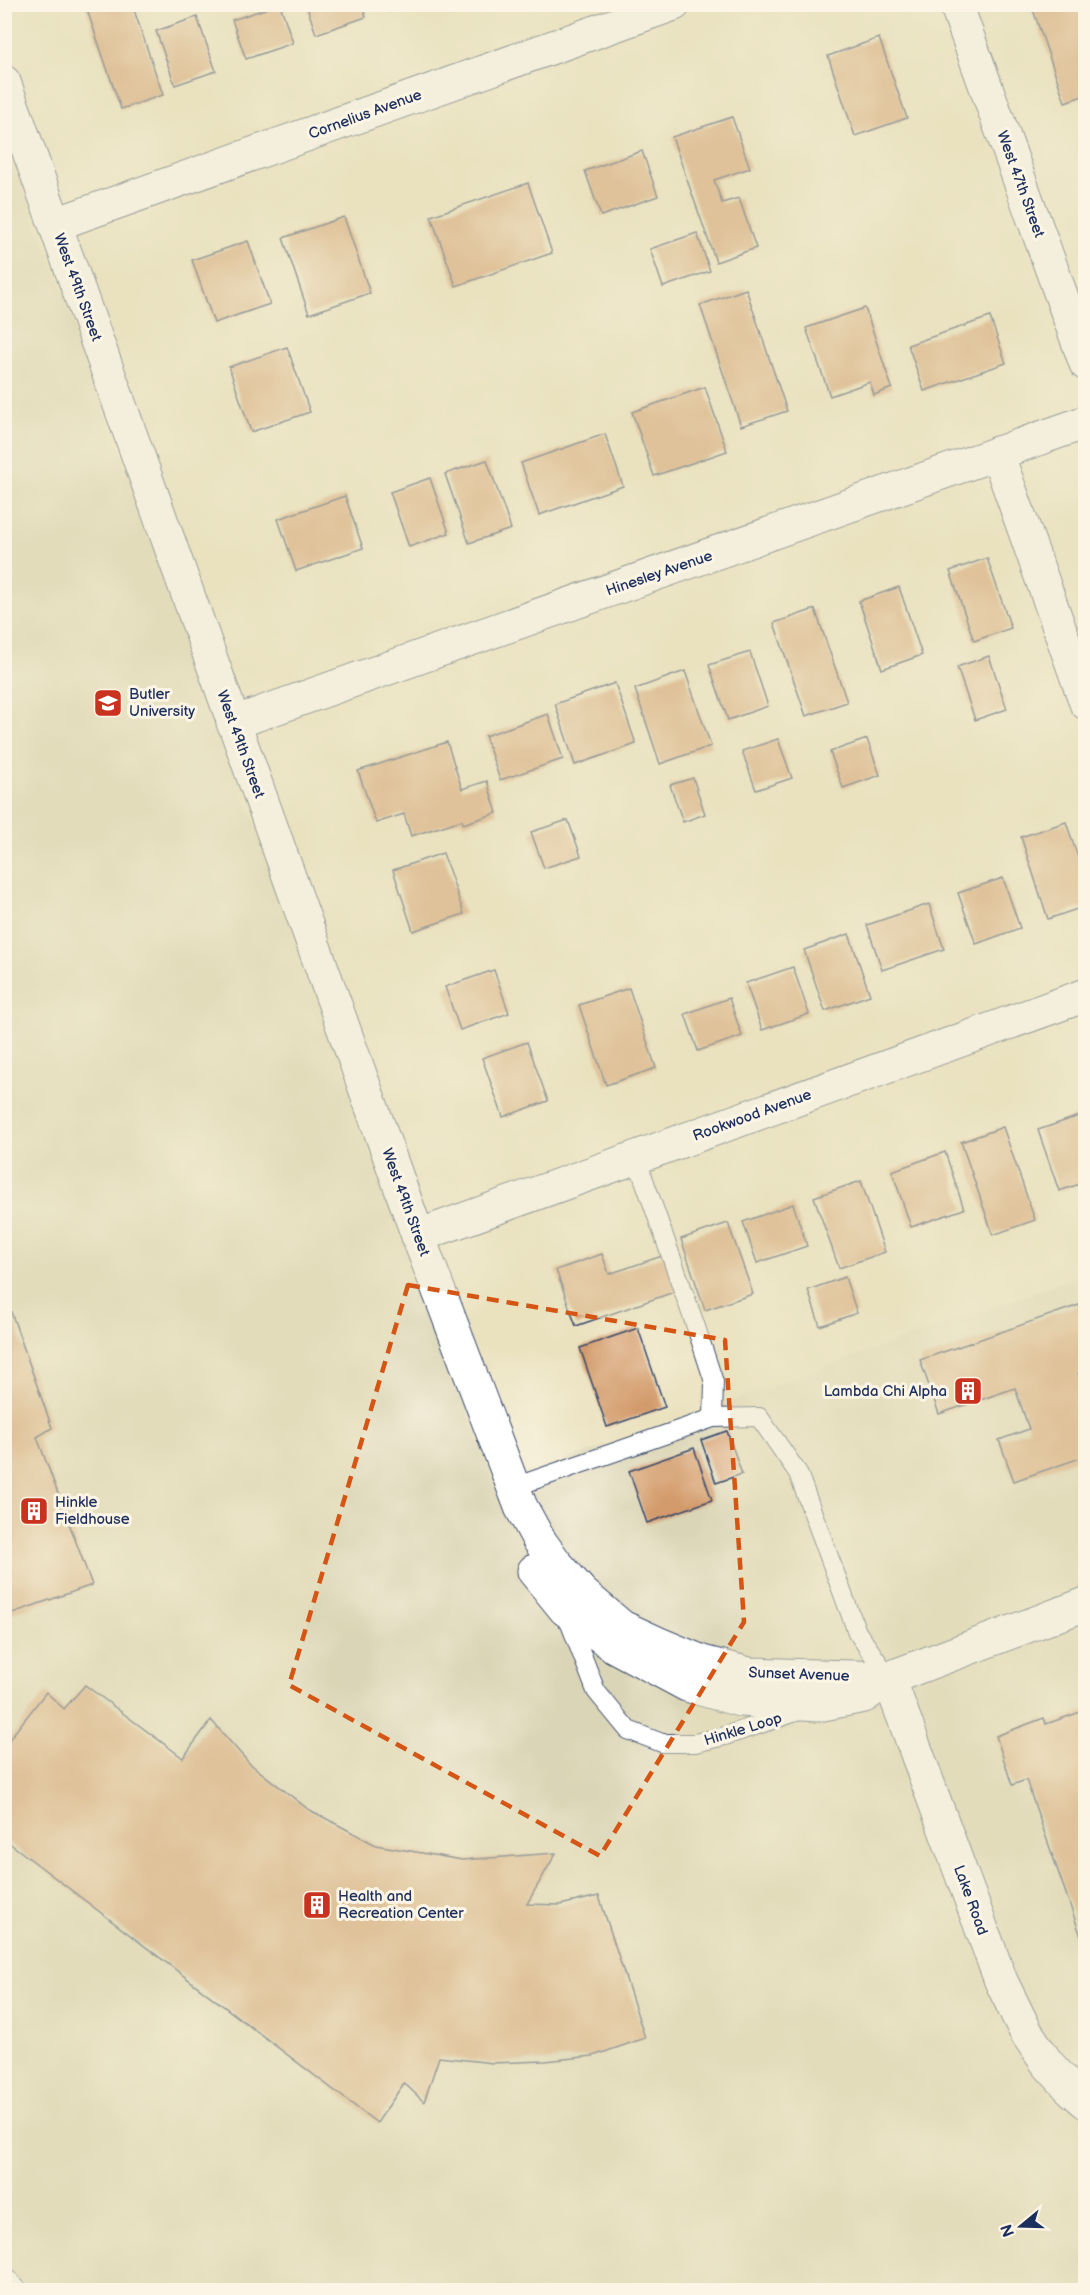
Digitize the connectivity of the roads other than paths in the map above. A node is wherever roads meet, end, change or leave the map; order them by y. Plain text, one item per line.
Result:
1 (674, 4) edge
2 (956, 4) edge
3 (4, 82) edge
4 (56, 224) junction
5 (1086, 364) edge
6 (1086, 422) edge
7 (997, 453) junction
8 (1086, 703) edge
9 (233, 723) junction
10 (1086, 995) edge
11 (636, 1157) junction
12 (418, 1236) junction
13 (482, 1405) junction
14 (713, 1418) junction
15 (514, 1487) junction
16 (529, 1546) junction
17 (1086, 1604) edge
18 (565, 1609) junction
19 (889, 1678) junction
20 (818, 1705) junction
21 (1086, 2102) edge
22 (4, 2274) edge
23 (18, 2290) edge

1 - 4 street, Cornelius Avenue
2 - 5 street, West 47th Street
3 - 4 street, West 49th Street
4 - 9 street, West 49th Street
6 - 7 street, Hinesley Avenue
7 - 8 street
7 - 9 street, Hinesley Avenue
9 - 12 street, West 49th Street
10 - 11 street, Rookwood Avenue
11 - 12 street, Rookwood Avenue
11 - 14 lane
12 - 13 street, West 49th Street
13 - 15 street, West 49th Street
13 - 16 street, West 49th Street
14 - 15 lane
14 - 19 lane
15 - 16 street, West 49th Street
16 - 18 street, Sunset Avenue
16 - 19 street, Sunset Avenue
17 - 19 street, Sunset Avenue
18 - 20 street, Sunset Avenue
18 - 20 lane, Hinkle Loop
19 - 20 street, Sunset Avenue
19 - 21 street, Lake Road
22 - 23 lane

